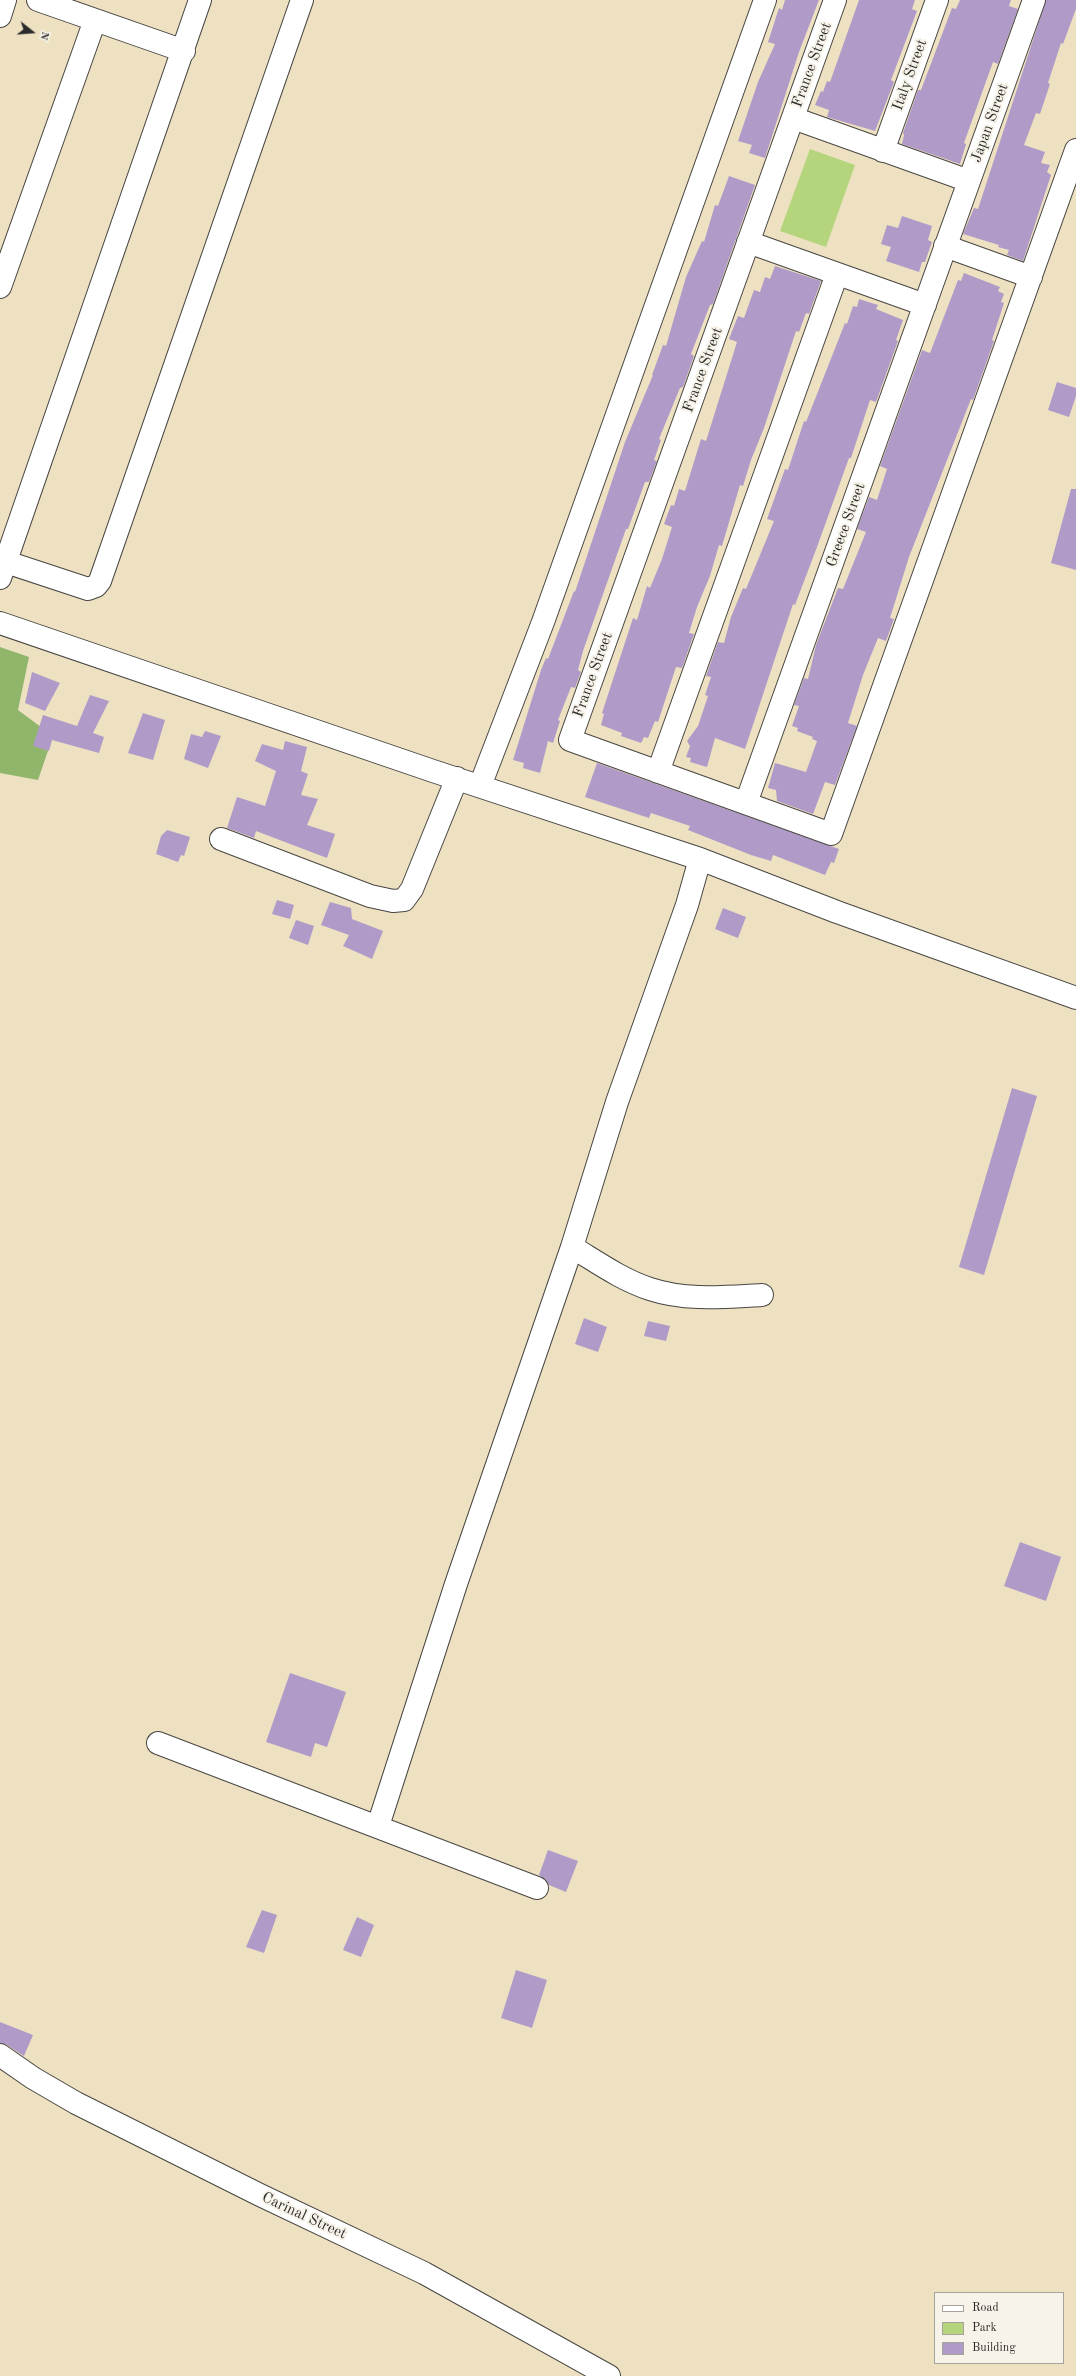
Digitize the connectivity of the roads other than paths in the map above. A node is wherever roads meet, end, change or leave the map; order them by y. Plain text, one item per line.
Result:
1 (5, 0) edge
2 (38, 0) edge
3 (200, 0) edge
4 (302, 0) edge
5 (765, 0) edge
6 (835, 0) edge
7 (937, 0) edge
8 (1034, 0) edge
9 (0, 16) edge
10 (95, 20) junction
11 (184, 51) junction
12 (793, 118) junction
13 (1076, 150) edge
14 (883, 151) junction
15 (969, 182) junction
16 (748, 242) junction
17 (946, 246) junction
18 (837, 274) junction
19 (1031, 277) junction
20 (0, 287) edge
21 (924, 305) junction
22 (2, 566) edge
23 (0, 623) edge
24 (658, 772) junction
25 (457, 778) junction
26 (480, 786) junction
27 (746, 803) junction
28 (221, 839) dead end
29 (700, 858) junction
30 (1076, 998) edge
31 (572, 1247) junction
32 (762, 1295) dead end
33 (158, 1743) dead end
34 (378, 1826) junction
35 (537, 1888) dead end
36 (0, 2055) edge
37 (610, 2376) edge

1 - 9 street
2 - 10 street
3 - 11 street
4 - 22 street
5 - 26 street
6 - 12 street, France Street
7 - 14 street, Italy Street
8 - 15 street, Japan Street
10 - 11 street
10 - 20 street
11 - 22 street
12 - 14 street
12 - 16 street, France Street
13 - 19 street
14 - 15 street
15 - 17 street, Japan Street
16 - 18 street
16 - 24 street, France Street
17 - 19 street
17 - 21 street, Greece Street
18 - 21 street
18 - 24 street
19 - 27 street
21 - 27 street, Greece Street
23 - 25 street
24 - 27 street
25 - 26 street
25 - 28 street
26 - 29 street
29 - 30 street
29 - 31 street
31 - 32 street
31 - 34 street
33 - 34 street
34 - 35 street
36 - 37 street, Carinal Street

